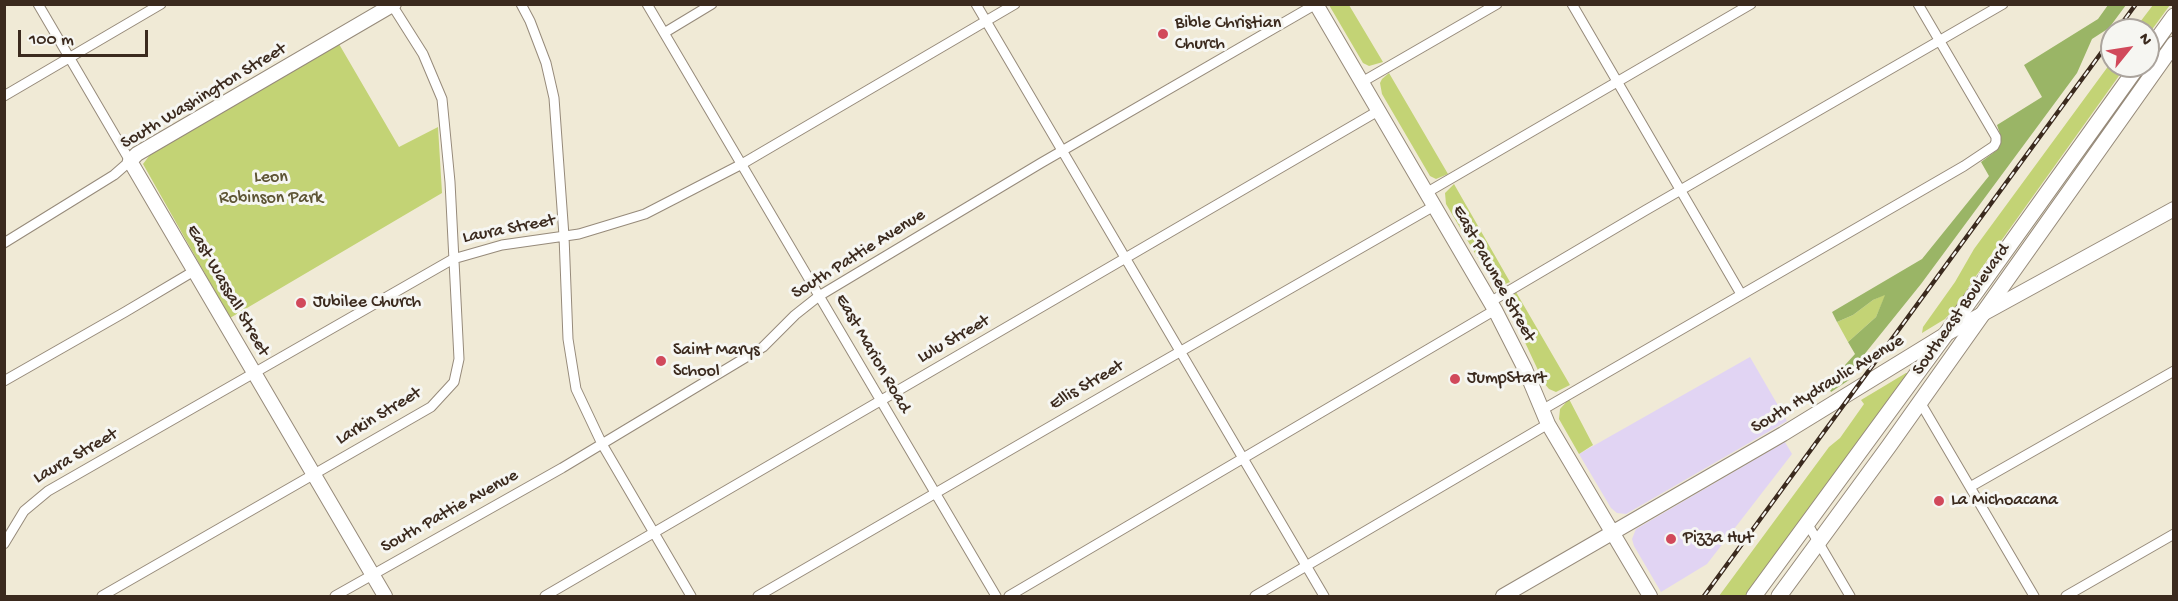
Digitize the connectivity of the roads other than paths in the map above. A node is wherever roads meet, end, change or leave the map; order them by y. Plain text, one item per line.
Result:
1 (38, 4) edge
2 (161, 4) edge
3 (521, 4) edge
4 (647, 4) edge
5 (712, 4) edge
6 (976, 4) edge
7 (1015, 4) edge
8 (1316, 4) edge
9 (1497, 4) edge
10 (1572, 4) edge
11 (1751, 4) edge
12 (1918, 4) edge
13 (2003, 4) edge
14 (393, 5) edge
15 (2174, 16) edge
16 (986, 21) junction
17 (664, 33) junction
18 (2160, 35) edge
19 (1940, 41) junction
20 (2174, 44) edge
21 (69, 58) junction
22 (2129, 78) edge
23 (1362, 82) junction
24 (1618, 83) junction
25 (4, 96) edge
26 (1378, 111) junction
27 (1062, 151) junction
28 (130, 161) junction
29 (742, 164) junction
30 (1680, 190) junction
31 (1426, 193) junction
32 (1434, 206) junction
33 (2174, 209) edge
34 (564, 236) junction
35 (4, 243) edge
36 (453, 259) junction
37 (1126, 259) junction
38 (194, 271) junction
39 (1741, 294) junction
40 (819, 296) junction
41 (1492, 306) junction
42 (1983, 314) junction
43 (1946, 334) junction
44 (1180, 351) junction
45 (2174, 371) edge
46 (254, 374) junction
47 (4, 381) edge
48 (881, 401) junction
49 (1920, 402) junction
50 (1542, 410) junction
51 (1548, 424) junction
52 (602, 444) junction
53 (1243, 458) junction
54 (313, 474) junction
55 (1970, 487) junction
56 (935, 494) junction
57 (1807, 523) junction
58 (654, 533) junction
59 (1612, 534) junction
60 (2174, 534) edge
61 (4, 544) edge
62 (1818, 544) junction
63 (1306, 566) junction
64 (372, 575) junction
65 (556, 594) edge
66 (102, 597) edge
67 (335, 597) edge
68 (385, 597) edge
69 (545, 597) edge
70 (691, 597) edge
71 (758, 597) edge
72 (996, 597) edge
73 (1009, 597) edge
74 (1255, 597) edge
75 (1324, 597) edge
76 (1503, 597) edge
77 (1650, 597) edge
78 (1754, 597) edge
79 (1779, 597) edge
80 (1850, 597) edge
81 (2034, 597) edge
82 (2066, 597) edge

1 - 21 street, East Wassall Street
2 - 21 street
3 - 34 street
4 - 17 street, East Marion Road
5 - 17 street
6 - 16 street
7 - 16 street, Laura Street
8 - 23 street, East Pawnee Street
8 - 27 street, South Pattie Avenue
9 - 23 street
10 - 24 street
11 - 24 street
12 - 19 street
13 - 19 street
14 - 28 street, South Washington Street
14 - 36 street, Larkin Street
15 - 18 main road
16 - 27 street
16 - 29 street, Laura Street
17 - 29 street, East Marion Road
19 - 30 street
19 - 39 street
20 - 42 main road, Southeast Boulevard
21 - 25 street
21 - 28 street, East Wassall Street
22 - 43 main road, Southeast Boulevard
23 - 26 street, East Pawnee Street
24 - 30 street
24 - 31 street
26 - 31 street, East Pawnee Street
26 - 37 street, Lulu Street
27 - 37 street
27 - 40 street, South Pattie Avenue
28 - 35 street, South Washington Street
28 - 38 street, East Wassall Street
29 - 34 street, Laura Street
29 - 40 street, East Marion Road
30 - 39 street
30 - 41 street
31 - 32 street, East Pawnee Street
32 - 41 street, East Pawnee Street
32 - 44 street, Ellis Street
33 - 42 street, South Hydraulic Avenue
34 - 36 street, Laura Street
34 - 52 street
36 - 46 street, Laura Street
36 - 54 street, Larkin Street
37 - 44 street
37 - 48 street, Lulu Street
38 - 46 street, East Wassall Street
38 - 47 street
39 - 50 street
40 - 48 street, East Marion Road
40 - 52 street, South Pattie Avenue
41 - 50 street, East Pawnee Street
41 - 53 street
42 - 43 street, South Hydraulic Avenue
42 - 49 main road, Southeast Boulevard
43 - 57 main road, Southeast Boulevard
43 - 59 street, South Hydraulic Avenue
44 - 53 street
44 - 56 street, Ellis Street
45 - 55 street
46 - 54 street, East Wassall Street
46 - 61 street, Laura Street
48 - 56 street, East Marion Road
48 - 58 street, Lulu Street
49 - 55 street
49 - 62 main road, Southeast Boulevard
50 - 51 street, East Pawnee Street
51 - 59 street, East Pawnee Street
51 - 63 street
52 - 58 street
52 - 64 street, South Pattie Avenue
53 - 63 street
53 - 73 street
54 - 64 street, East Wassall Street
54 - 66 street, Larkin Street
55 - 81 street
56 - 71 street, Ellis Street
56 - 72 street, East Marion Road
57 - 62 street
57 - 78 main road, Southeast Boulevard
58 - 65 street, Lulu Street
58 - 70 street
59 - 76 street, South Hydraulic Avenue
59 - 77 street, East Pawnee Street
60 - 82 street
62 - 79 main road, Southeast Boulevard
62 - 80 street
63 - 74 street
63 - 75 street
64 - 67 street, South Pattie Avenue
64 - 68 street, East Wassall Street
65 - 69 street, Lulu Street

